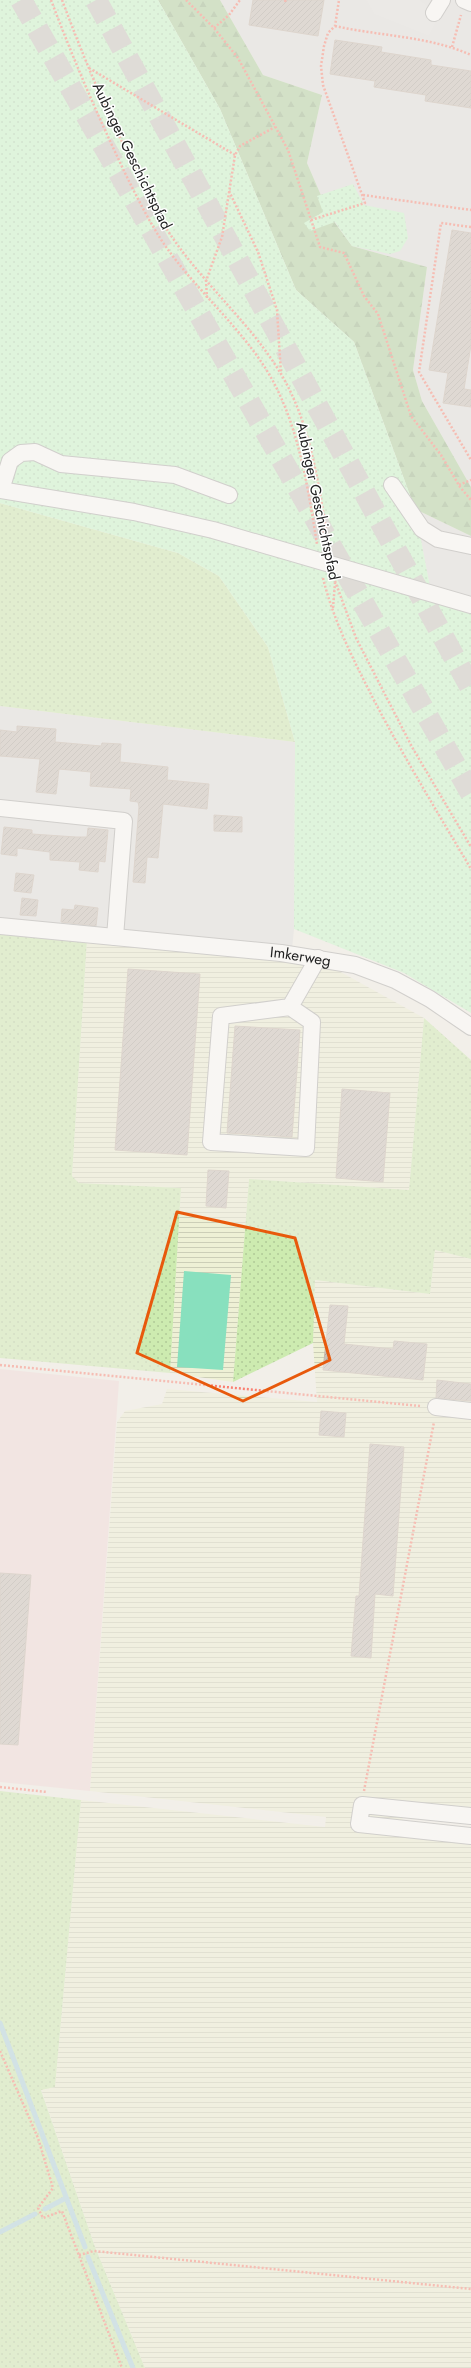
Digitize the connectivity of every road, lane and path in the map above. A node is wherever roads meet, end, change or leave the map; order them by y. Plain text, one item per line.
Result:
1 (51, 0) edge
2 (62, 0) edge
3 (186, 0) edge
4 (240, 0) edge
5 (338, 0) edge
6 (466, 5) edge
7 (335, 26) junction
8 (214, 28) junction
9 (452, 47) junction
10 (471, 55) edge
11 (88, 68) junction
12 (275, 127) junction
13 (235, 154) junction
14 (229, 191) junction
15 (362, 195) junction
16 (471, 210) edge
17 (312, 220) junction
18 (471, 227) edge
19 (206, 281) junction
20 (207, 298) junction
21 (281, 375) junction
22 (471, 460) edge
23 (471, 480) edge
24 (392, 485) dead end
25 (459, 485) junction
26 (0, 490) edge
27 (229, 495) dead end
28 (471, 500) edge
29 (310, 509) junction
30 (329, 546) junction
31 (471, 546) edge
32 (326, 562) junction
33 (335, 581) junction
34 (471, 605) edge
35 (333, 612) junction
36 (0, 808) edge
37 (471, 847) edge
38 (471, 869) edge
39 (0, 926) edge
40 (115, 937) junction
41 (318, 958) junction
42 (290, 1008) junction
43 (471, 1027) edge
44 (0, 1365) edge
45 (436, 1407) junction
46 (471, 1411) edge
47 (0, 1787) edge
48 (47, 1792) dead end
49 (362, 1805) junction
50 (471, 1816) edge
51 (471, 1836) edge
52 (0, 2050) edge
53 (79, 2255) junction
54 (471, 2289) edge
55 (122, 2368) edge

1 - 20 path, Aubinger Geschichtspfad
2 - 11 path
3 - 8 path
4 - 8 path
5 - 7 path
6 - 9 path
7 - 9 path
7 - 15 path
8 - 12 path
9 - 10 path
11 - 13 path
11 - 19 path
12 - 13 path
12 - 17 path
13 - 14 path
14 - 19 path
14 - 21 path
15 - 16 path
15 - 17 path
17 - 25 path
18 - 22 path
19 - 20 path
19 - 21 path
20 - 29 path, Aubinger Geschichtspfad
21 - 30 path
23 - 25 path
24 - 31 street
25 - 28 path
26 - 27 street
26 - 32 street
29 - 30 path
29 - 32 path, Aubinger Geschichtspfad
30 - 32 path
32 - 33 path
32 - 34 street
32 - 35 path, Aubinger Geschichtspfad
33 - 35 path
33 - 37 path
35 - 38 path, Aubinger Geschichtspfad
36 - 40 street
39 - 40 street, Imkerweg
40 - 41 street, Imkerweg
41 - 42 street
41 - 43 street, Imkerweg
42 - 42 street
44 - 45 path
45 - 46 street
45 - 49 path
47 - 48 path
49 - 50 street
49 - 51 street
52 - 53 path
53 - 54 path
53 - 55 path

